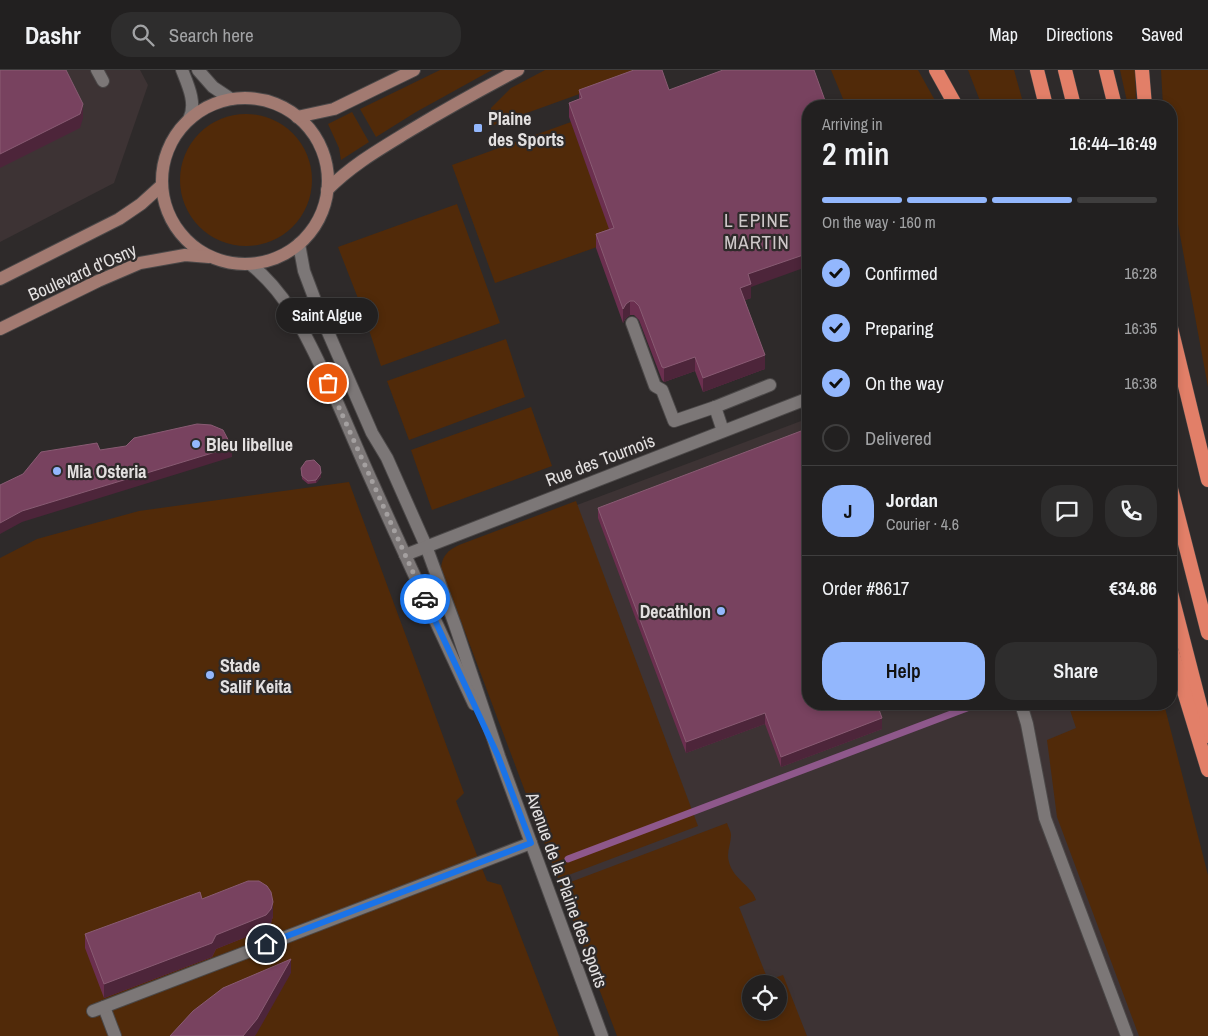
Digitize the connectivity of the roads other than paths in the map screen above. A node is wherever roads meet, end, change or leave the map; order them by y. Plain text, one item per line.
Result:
1 (182, 70) edge
2 (198, 70) edge
3 (414, 70) edge
4 (518, 70) edge
5 (936, 70) edge
6 (1037, 70) edge
7 (1065, 70) edge
8 (1106, 70) edge
9 (1142, 70) edge
10 (231, 100) junction
11 (953, 100) edge
12 (1044, 100) edge
13 (1072, 100) edge
14 (1114, 100) edge
15 (1144, 100) edge
16 (297, 117) junction
17 (190, 119) junction
18 (162, 185) junction
19 (327, 190) junction
20 (299, 244) junction
21 (211, 257) junction
22 (250, 264) junction
23 (0, 279) edge
24 (632, 323) edge
25 (0, 329) edge
26 (1177, 353) edge
27 (770, 385) dead end
28 (802, 401) edge
29 (715, 407) junction
30 (723, 431) junction
31 (1208, 480) edge
32 (1177, 513) edge
33 (426, 546) junction
34 (405, 555) junction
35 (1177, 616) edge
36 (1208, 634) edge
37 (1177, 669) edge
38 (1023, 710) edge
39 (1208, 736) edge
40 (498, 756) junction
41 (1208, 770) edge
42 (531, 843) junction
43 (115, 1036) edge
44 (602, 1036) edge
45 (1127, 1036) edge

1 - 17 street
2 - 10 street
3 - 16 main road
4 - 19 main road
5 - 11 highway
6 - 12 highway
7 - 13 highway
8 - 14 highway
9 - 15 highway
10 - 16 main road
10 - 17 main road
16 - 19 main road
17 - 18 main road
18 - 21 main road
18 - 23 main road, Boulevard d'Osny
19 - 20 main road
20 - 22 main road
20 - 33 street, Avenue de la Plaine des Sports
21 - 22 main road
21 - 25 main road, Boulevard d'Osny
22 - 34 street, Avenue de la Plaine des Sports
24 - 29 street
26 - 31 highway
27 - 29 street
28 - 30 street, Rue des Tournois
29 - 30 street
30 - 33 street, Rue des Tournois
32 - 36 highway
33 - 34 street, Rue des Tournois
33 - 40 street, Avenue de la Plaine des Sports
34 - 40 street, Avenue de la Plaine des Sports
35 - 39 highway
37 - 41 highway
38 - 45 street
40 - 42 street, Avenue de la Plaine des Sports
42 - 43 street
42 - 44 street, Avenue de la Plaine des Sports

